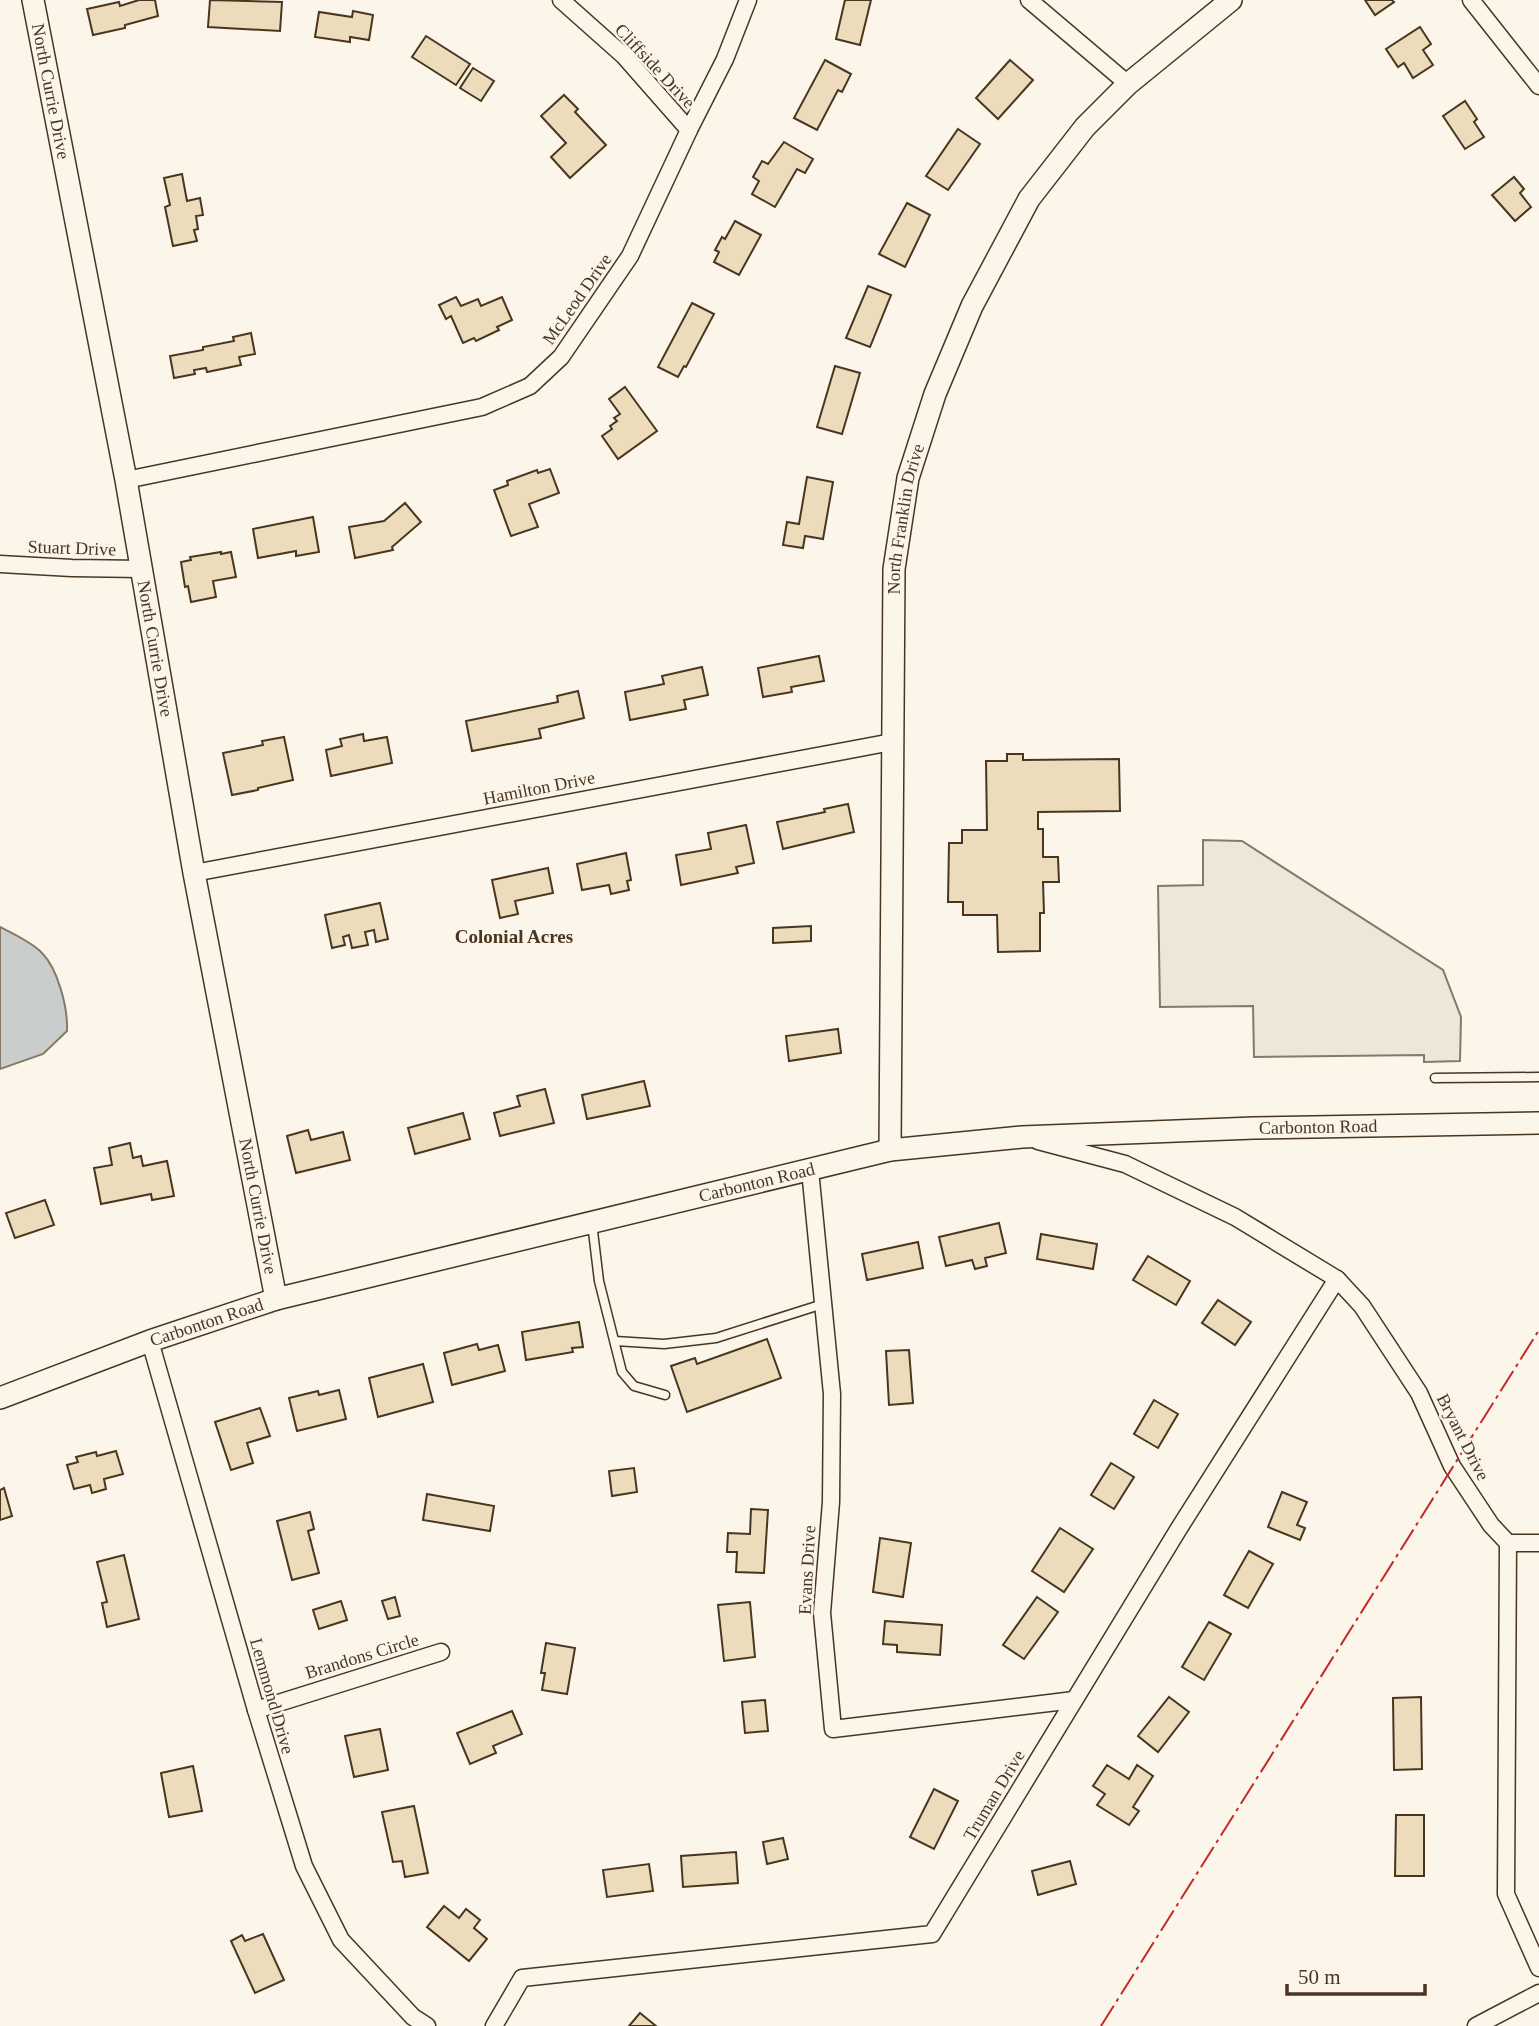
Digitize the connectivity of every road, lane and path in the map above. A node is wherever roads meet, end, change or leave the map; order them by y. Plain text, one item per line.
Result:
1 (33, 0) edge
2 (561, 0) edge
3 (748, 0) edge
4 (1029, 0) edge
5 (1231, 0) edge
6 (1471, 0) edge
7 (1128, 84) junction
8 (1539, 86) edge
9 (689, 131) junction
10 (126, 480) junction
11 (0, 564) edge
12 (142, 569) junction
13 (892, 742) junction
14 (194, 873) junction
15 (1539, 1077) edge
16 (1435, 1078) dead end
17 (1539, 1123) edge
18 (1022, 1137) junction
19 (890, 1150) junction
20 (810, 1170) junction
21 (592, 1223) junction
22 (1337, 1279) junction
23 (276, 1299) junction
24 (823, 1304) junction
25 (150, 1340) junction
26 (615, 1341) junction
27 (665, 1395) dead end
28 (0, 1398) edge
29 (1508, 1543) junction
30 (1539, 1543) edge
31 (440, 1652) dead end
32 (1074, 1700) junction
33 (256, 1710) junction
34 (1539, 1968) edge
35 (1539, 1993) edge
36 (426, 2026) edge
37 (494, 2026) edge
38 (1476, 2026) edge

1 - 10 street, North Currie Drive
2 - 9 street, Cliffside Drive
3 - 9 street, McLeod Drive
4 - 7 street
5 - 7 street, North Franklin Drive
6 - 8 street
7 - 13 street, North Franklin Drive
9 - 10 street, McLeod Drive
10 - 12 street, North Currie Drive
11 - 12 street, Stuart Drive
12 - 14 street, North Currie Drive
13 - 14 street, Hamilton Drive
13 - 19 street, North Franklin Drive
14 - 23 street, North Currie Drive
15 - 16 lane
17 - 18 street, Carbonton Road
18 - 19 street, Carbonton Road
18 - 22 street, Bryant Drive
19 - 20 street, Carbonton Road
20 - 21 street, Carbonton Road
20 - 24 street, Evans Drive
21 - 23 street, Carbonton Road
21 - 26 lane
22 - 29 street, Bryant Drive
22 - 32 street, Truman Drive
23 - 25 street, Carbonton Road
24 - 26 lane
24 - 32 street, Evans Drive
25 - 28 street, Carbonton Road
25 - 33 street, Lemmond Drive
26 - 27 lane
29 - 30 street
29 - 34 street
31 - 33 street, Brandons Circle
32 - 37 street, Truman Drive
33 - 36 street, Lemmond Drive
35 - 38 street

